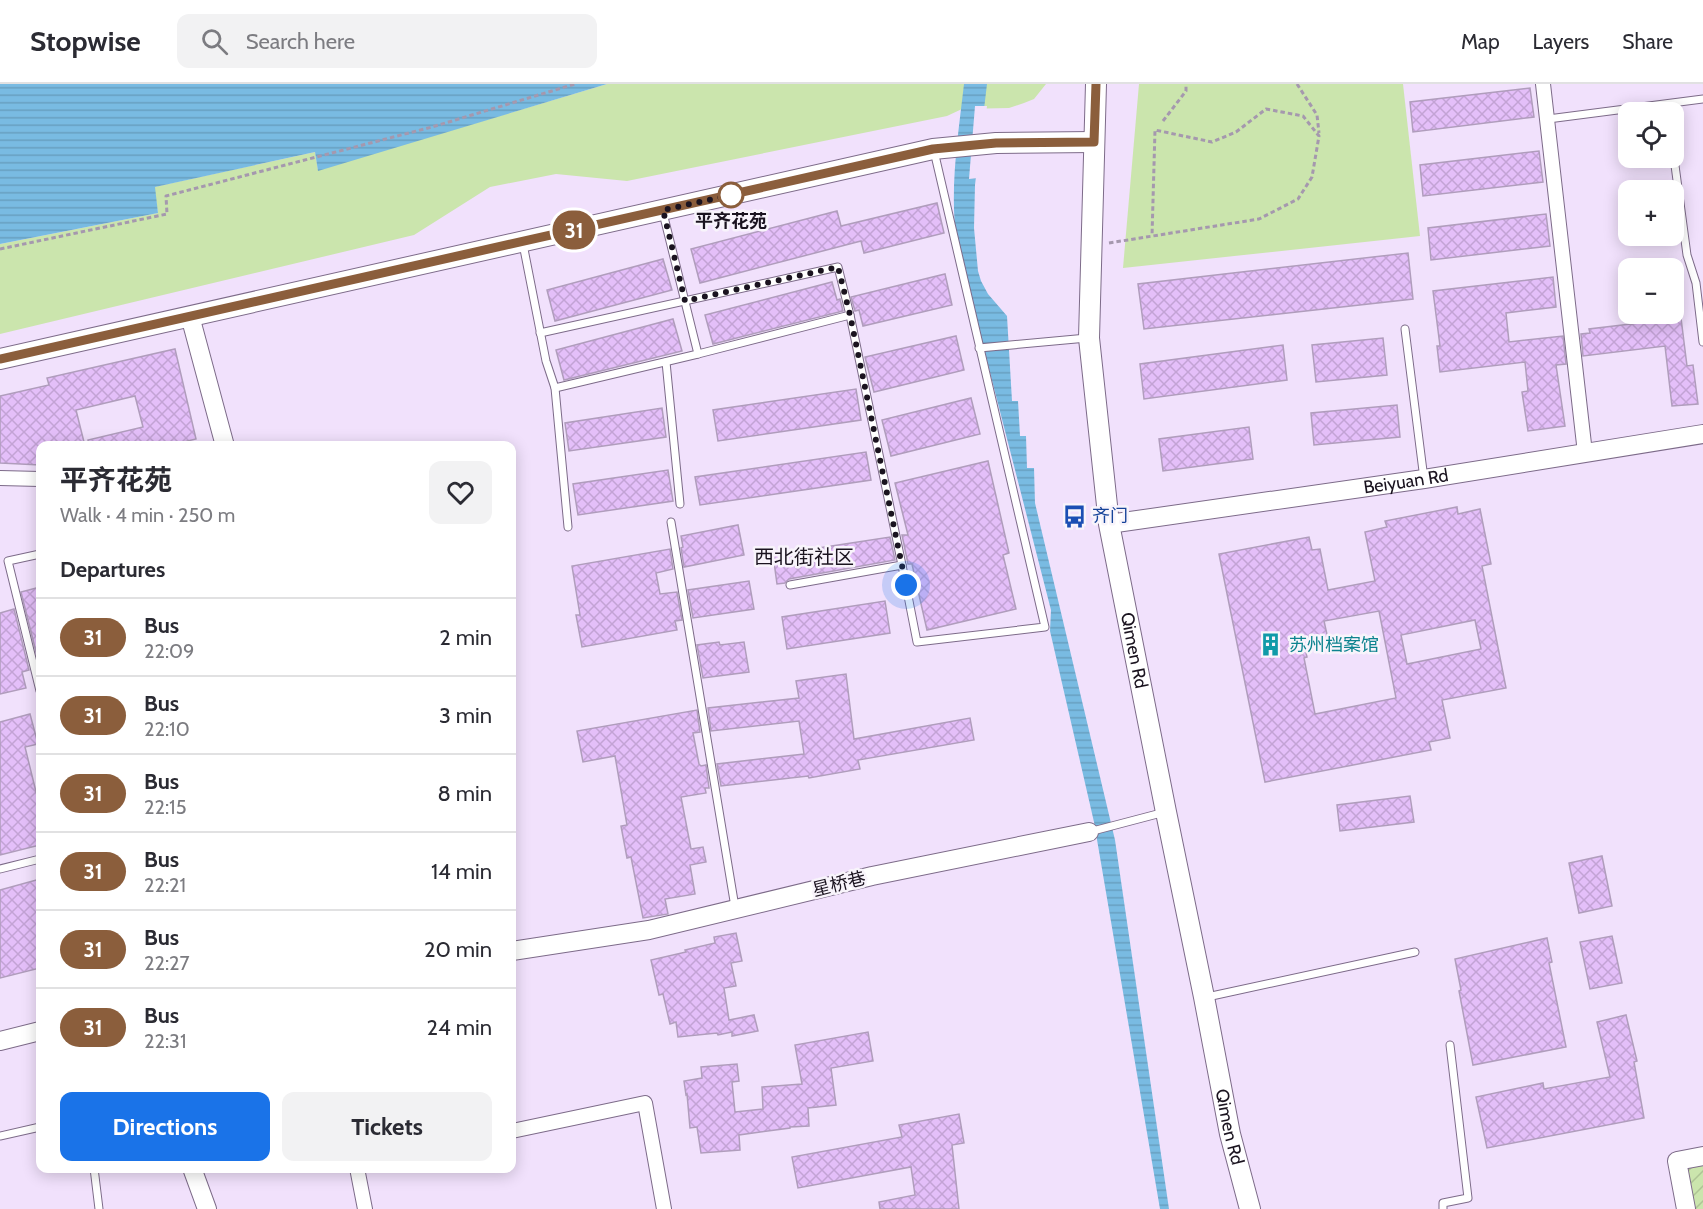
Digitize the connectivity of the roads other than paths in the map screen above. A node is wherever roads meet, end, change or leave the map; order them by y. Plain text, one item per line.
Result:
1 (1096, 84) edge
2 (1543, 84) edge
3 (1703, 99) edge
4 (1681, 102) edge
5 (1618, 110) edge
6 (1548, 119) junction
7 (1094, 142) junction
8 (933, 149) junction
9 (1675, 168) edge
10 (663, 210) junction
11 (523, 242) junction
12 (685, 301) junction
13 (850, 315) junction
14 (190, 316) junction
15 (1405, 329) dead end
16 (540, 333) junction
17 (1089, 338) junction
18 (1703, 342) edge
19 (980, 348) junction
20 (698, 354) junction
21 (0, 359) edge
22 (666, 362) junction
23 (555, 388) junction
24 (1703, 434) edge
25 (219, 441) edge
26 (1586, 453) junction
27 (0, 478) edge
28 (36, 479) edge
29 (1424, 479) junction
30 (680, 504) dead end
31 (671, 522) dead end
32 (1109, 524) junction
33 (568, 526) dead end
34 (36, 555) edge
35 (902, 565) junction
36 (790, 585) dead end
37 (36, 674) edge
38 (1166, 812) junction
39 (1089, 832) joint
40 (36, 860) edge
41 (0, 869) edge
42 (735, 909) junction
43 (516, 950) edge
44 (1415, 952) dead end
45 (1204, 998) junction
46 (36, 1032) edge
47 (0, 1041) edge
48 (1450, 1045) dead end
49 (36, 1128) edge
50 (516, 1130) edge
51 (0, 1136) edge
52 (1703, 1156) edge
53 (95, 1173) edge
54 (194, 1173) edge
55 (358, 1173) edge
56 (99, 1209) edge
57 (207, 1209) edge
58 (365, 1209) edge
59 (664, 1209) edge
60 (1250, 1209) edge
61 (1443, 1209) edge
62 (1686, 1209) edge

1 - 7 main road, Qimen Rd
2 - 6 street
3 - 4 lane
5 - 6 lane
6 - 26 street
7 - 8 main road
7 - 17 main road, Qimen Rd
8 - 10 main road
8 - 19 lane
9 - 18 lane
10 - 11 main road
10 - 12 lane
11 - 14 main road
11 - 16 lane
12 - 13 lane
12 - 16 lane
12 - 20 lane
13 - 20 lane
13 - 35 lane
14 - 21 main road
14 - 25 street
15 - 29 lane
16 - 23 lane
17 - 19 lane
17 - 32 main road, Qimen Rd
19 - 35 lane
20 - 22 lane
22 - 23 lane
22 - 30 lane
23 - 33 lane
24 - 26 street, Beiyuan Rd
26 - 29 street, Beiyuan Rd
27 - 28 street
29 - 32 street, Beiyuan Rd
31 - 42 lane
32 - 38 main road, Qimen Rd
34 - 37 lane
35 - 36 lane
38 - 39 lane, 星桥巷
38 - 45 main road, Qimen Rd
39 - 42 street, 星桥巷
40 - 41 lane
42 - 43 street, 星桥巷
44 - 45 lane
45 - 60 main road, Qimen Rd
46 - 47 street
48 - 61 lane
49 - 51 lane
50 - 59 street
52 - 62 street
53 - 56 lane
54 - 57 street
55 - 58 street

